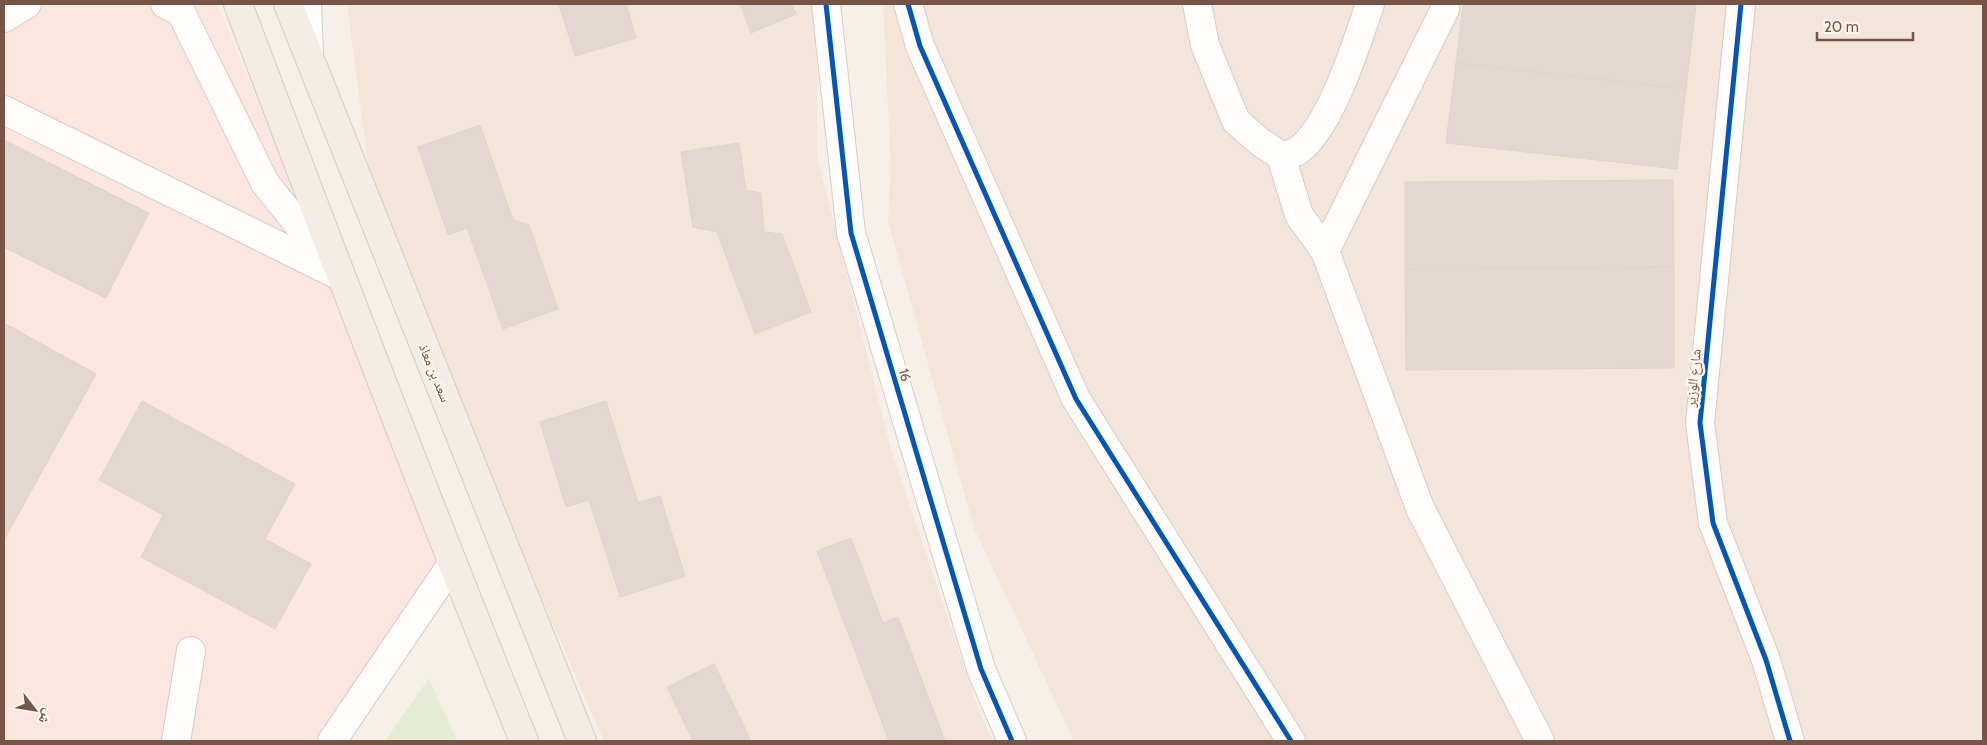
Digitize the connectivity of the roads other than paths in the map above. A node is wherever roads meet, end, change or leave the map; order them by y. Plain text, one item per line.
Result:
1 (27, 4) edge
2 (165, 4) edge
3 (238, 4) edge
4 (288, 4) edge
5 (307, 4) edge
6 (826, 4) edge
7 (908, 4) edge
8 (1198, 4) edge
9 (1370, 4) edge
10 (1741, 4) edge
11 (1445, 9) dead end
12 (4, 18) edge
13 (309, 61) junction
14 (4, 110) edge
15 (1281, 156) junction
16 (1325, 251) junction
17 (340, 276) junction
18 (452, 564) junction
19 (191, 651) dead end
20 (176, 741) edge
21 (332, 741) edge
22 (524, 741) edge
23 (582, 741) edge
24 (1012, 741) edge
25 (1290, 741) edge
26 (1540, 741) edge
27 (1790, 741) edge

1 - 12 street
2 - 17 street
3 - 17 main road
4 - 13 main road, سعد بن معاذ
5 - 13 street
6 - 24 street, 16
7 - 25 street
8 - 15 street
9 - 15 street
10 - 27 street, شارع الوزير
11 - 16 street
13 - 23 main road, سعد بن معاذ
14 - 17 street
15 - 16 street
16 - 26 street
17 - 18 main road
18 - 21 street
18 - 22 main road
19 - 20 street

